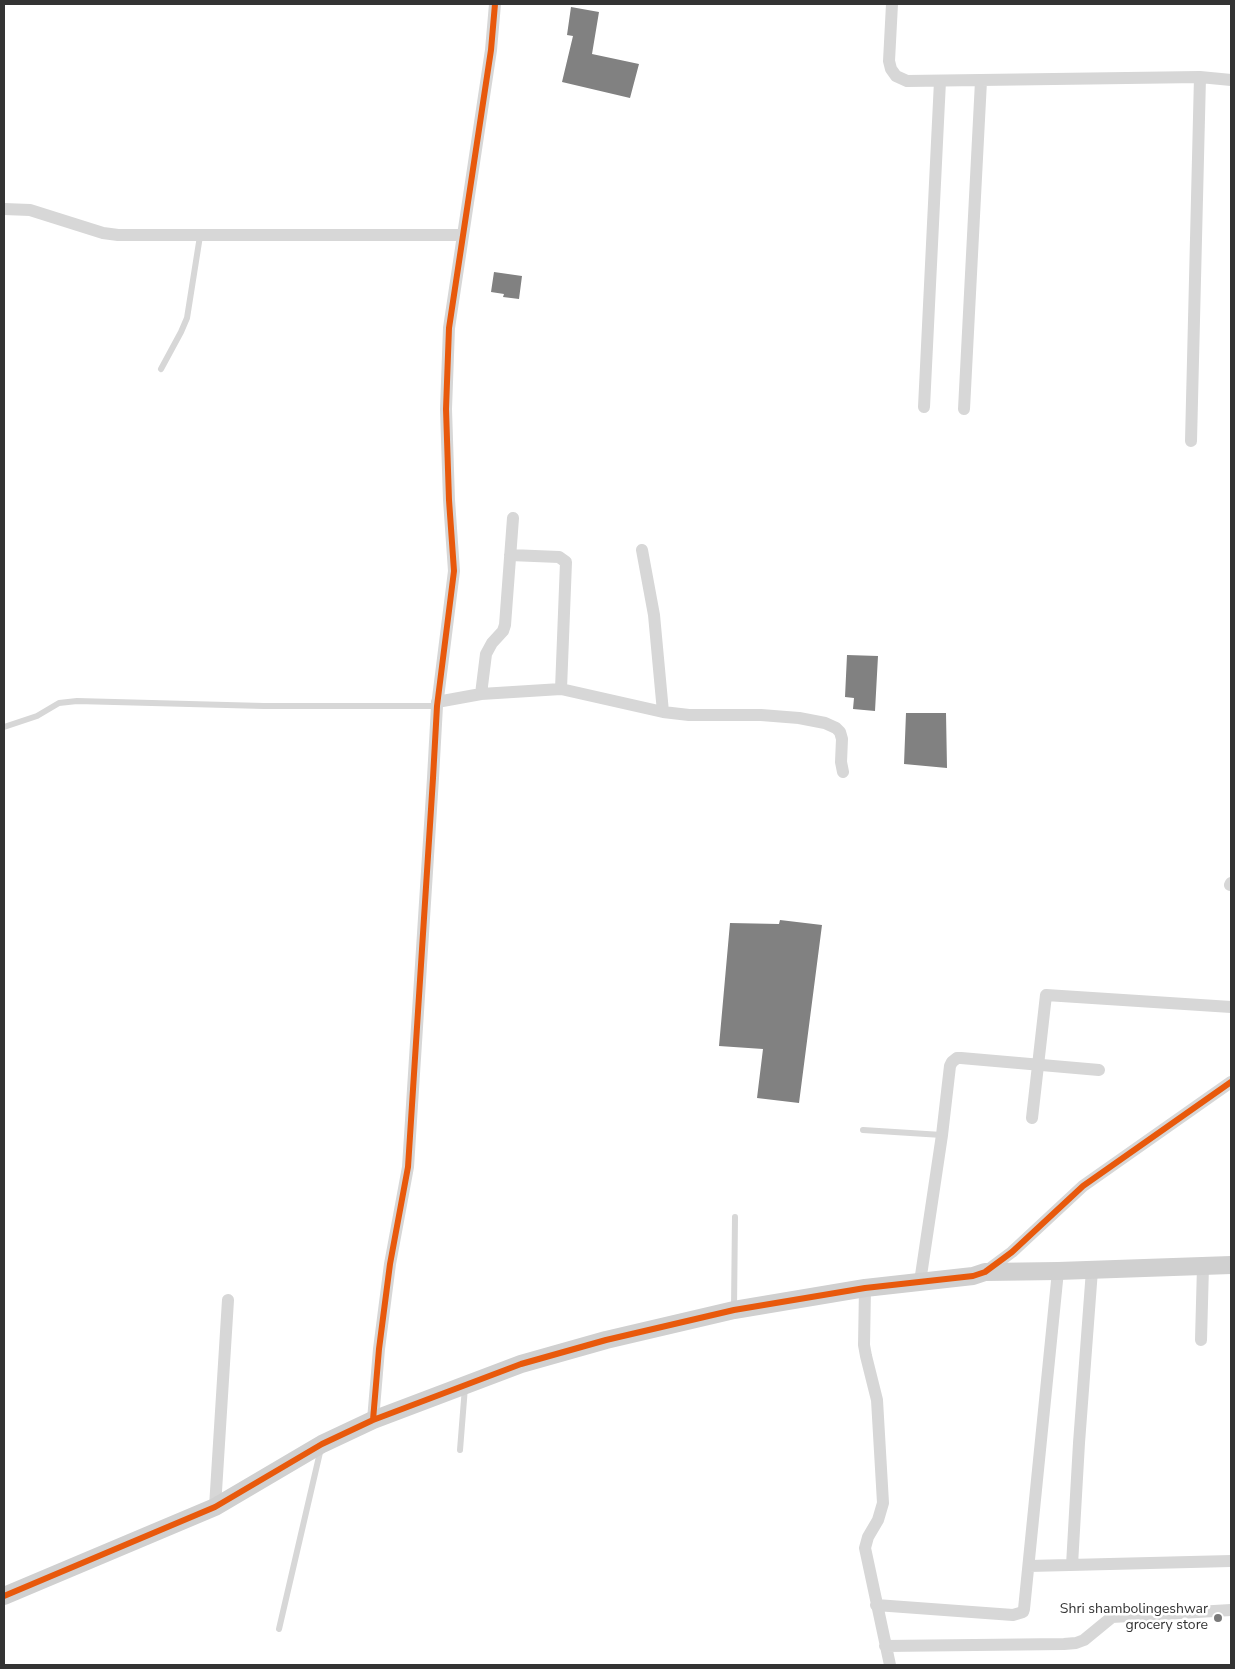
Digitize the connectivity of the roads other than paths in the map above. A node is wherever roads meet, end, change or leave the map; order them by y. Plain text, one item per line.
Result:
1 (495, 4) edge
2 (892, 4) edge
3 (1200, 77) junction
4 (1231, 80) edge
5 (940, 81) junction
6 (981, 81) junction
7 (4, 209) edge
8 (462, 235) junction
9 (200, 236) junction
10 (160, 369) dead end
11 (924, 407) dead end
12 (964, 409) dead end
13 (1191, 441) dead end
14 (513, 518) dead end
15 (642, 550) dead end
16 (510, 555) junction
17 (561, 689) junction
18 (480, 694) junction
19 (437, 704) junction
20 (663, 712) junction
21 (4, 727) edge
22 (843, 772) dead end
23 (1231, 1008) edge
24 (1038, 1065) junction
25 (1099, 1070) dead end
26 (1231, 1082) edge
27 (1032, 1118) dead end
28 (863, 1130) dead end
29 (942, 1134) junction
30 (735, 1217) dead end
31 (1231, 1265) edge
32 (1202, 1266) junction
33 (1092, 1270) junction
34 (985, 1272) junction
35 (1058, 1272) junction
36 (920, 1282) junction
37 (865, 1288) junction
38 (228, 1300) dead end
39 (734, 1310) junction
40 (1202, 1340) dead end
41 (465, 1385) junction
42 (372, 1420) junction
43 (322, 1444) junction
44 (460, 1450) dead end
45 (215, 1507) junction
46 (1231, 1561) edge
47 (1072, 1565) junction
48 (1029, 1566) junction
49 (4, 1596) edge
50 (876, 1605) junction
51 (1231, 1610) edge
52 (279, 1629) dead end
53 (885, 1646) junction
54 (890, 1665) edge

1 - 8 street
2 - 5 street
3 - 4 street
3 - 6 street
3 - 13 street
5 - 6 street
5 - 11 street
6 - 12 street
7 - 9 street
8 - 9 street
8 - 19 street
9 - 10 lane
14 - 16 street
15 - 20 street
16 - 17 street
16 - 18 street
17 - 18 street
17 - 20 street
18 - 19 street
19 - 21 lane
19 - 42 street
20 - 22 street
23 - 24 street
24 - 25 street
24 - 27 street
24 - 29 street
26 - 34 street
28 - 29 lane
29 - 36 street
30 - 39 lane
31 - 32 street
32 - 33 street
32 - 40 street
33 - 35 street
33 - 47 street
34 - 35 street
34 - 36 street
35 - 48 street
36 - 37 street
37 - 39 street
37 - 50 street
38 - 45 street
39 - 41 street
41 - 42 street
41 - 44 lane
42 - 43 street
43 - 45 street
43 - 52 lane
45 - 49 street
46 - 47 street
47 - 48 street
48 - 50 street
50 - 53 street
51 - 53 street
53 - 54 street

